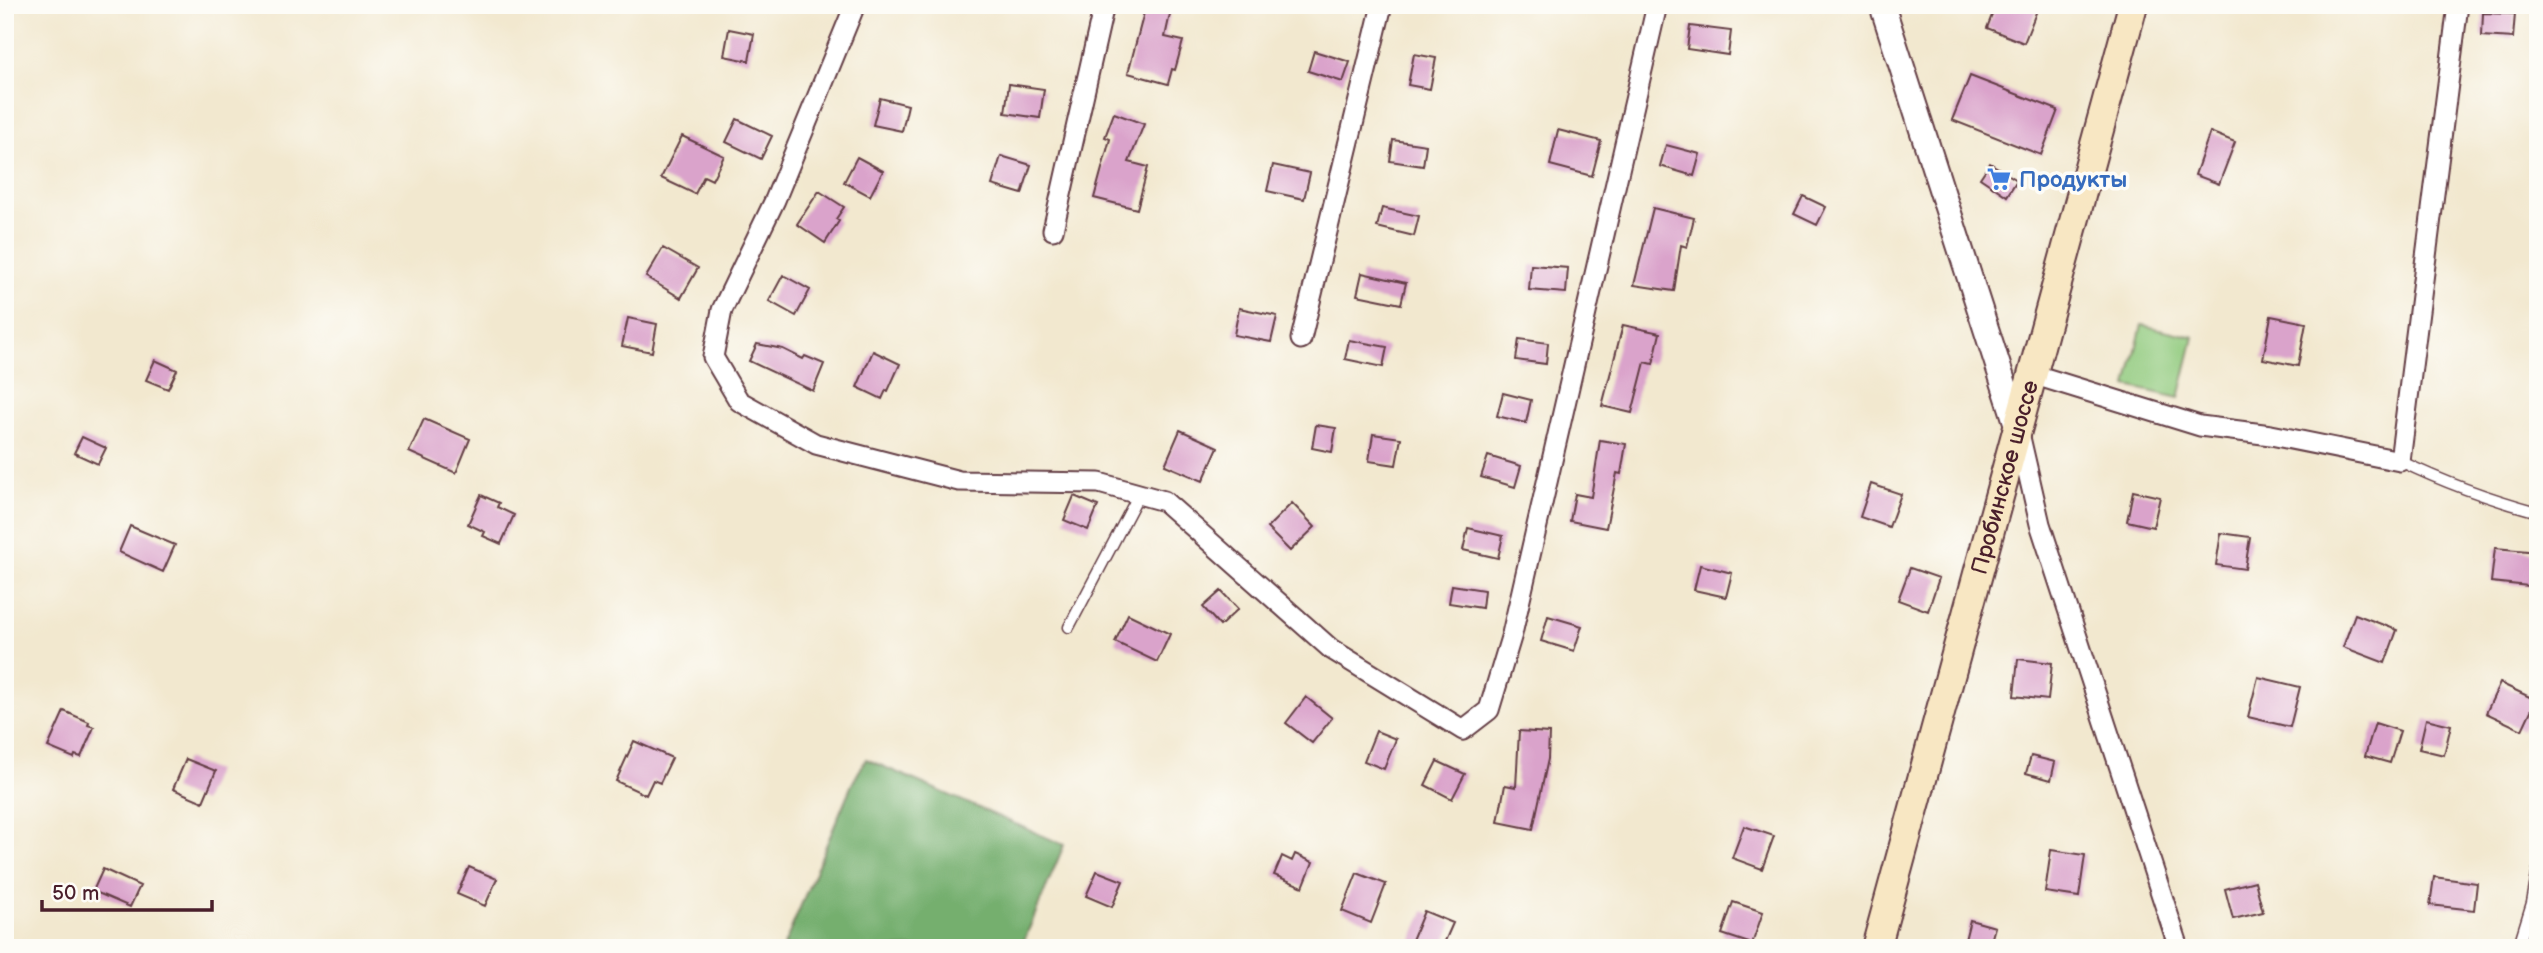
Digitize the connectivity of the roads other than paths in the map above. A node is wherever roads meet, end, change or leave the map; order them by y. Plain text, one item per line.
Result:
1 (855, 5) edge
2 (1104, 5) edge
3 (1382, 5) edge
4 (1657, 5) edge
5 (1882, 5) edge
6 (2133, 5) edge
7 (2458, 5) edge
8 (1053, 230) dead end
9 (1301, 339) dead end
10 (2032, 374) junction
11 (2017, 425) junction
12 (2400, 461) junction
13 (1139, 494) junction
14 (2538, 512) edge
15 (1069, 628) dead end
16 (2538, 870) edge
17 (1876, 948) edge
18 (2179, 948) edge
19 (2518, 948) edge

1 - 13 street
2 - 8 street
3 - 9 street
4 - 13 street
5 - 11 street
6 - 10 main road, Пробинское шоссе
7 - 12 street
10 - 11 main road, Пробинское шоссе
10 - 12 street
11 - 17 main road, Пробинское шоссе
11 - 18 street
12 - 14 lane
13 - 15 lane
16 - 19 lane

